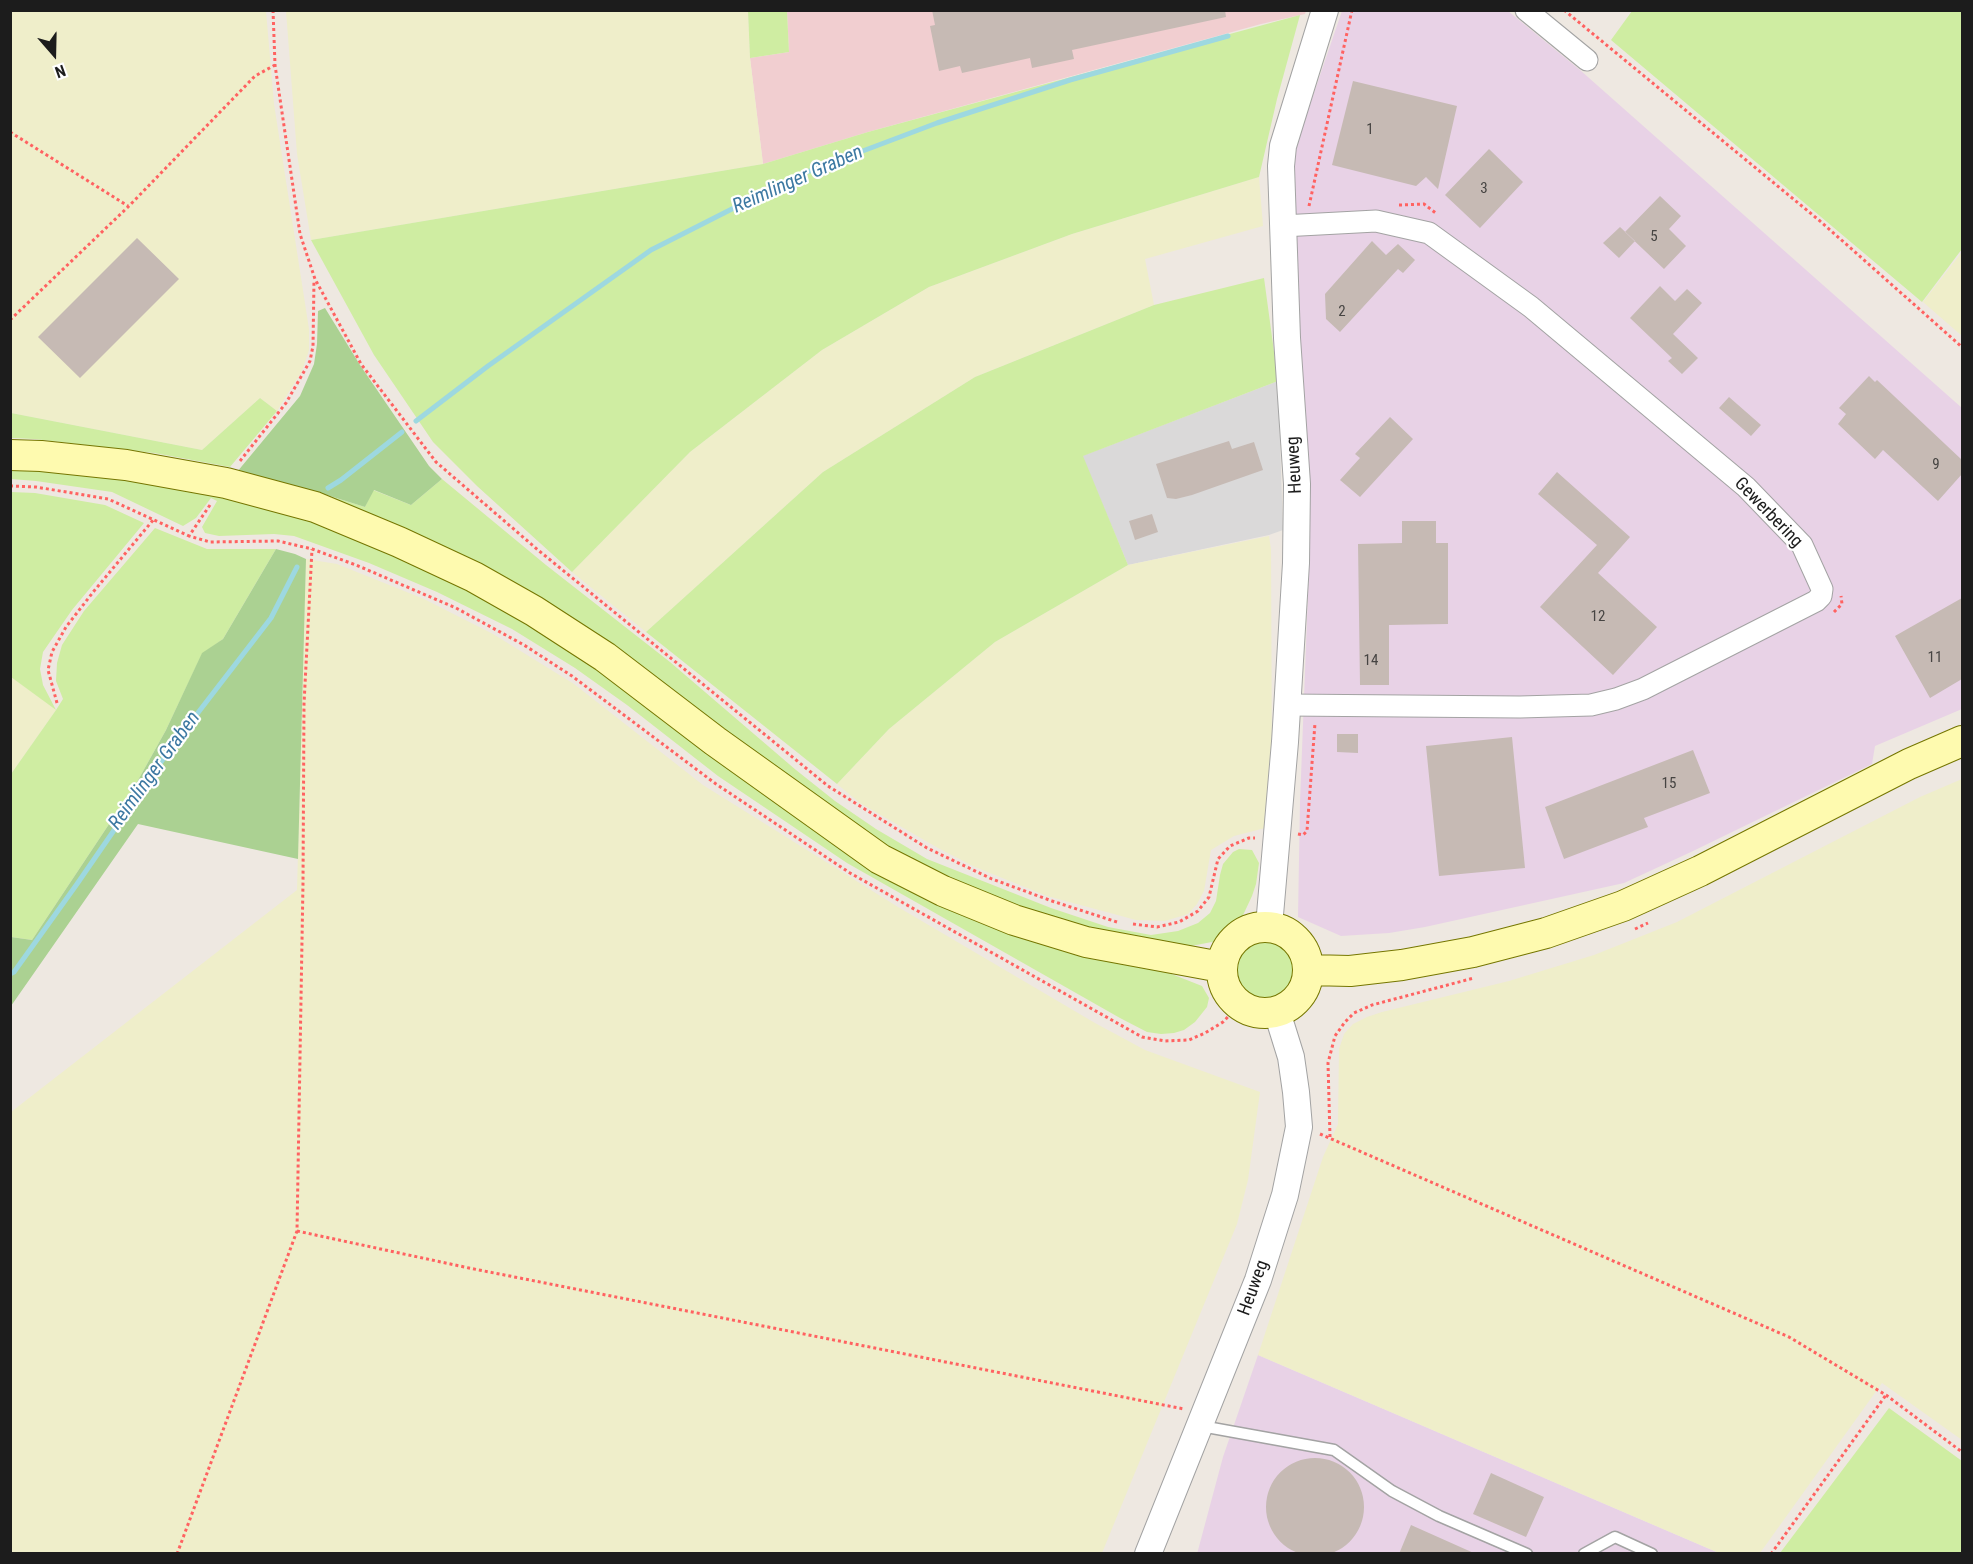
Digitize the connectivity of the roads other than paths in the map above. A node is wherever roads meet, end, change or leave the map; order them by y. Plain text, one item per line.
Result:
1 (1325, 10) edge
2 (1526, 10) edge
3 (1587, 60) dead end
4 (1282, 226) junction
5 (10, 455) edge
6 (1287, 705) junction
7 (1962, 741) edge
8 (1269, 926) junction
9 (1221, 966) junction
10 (1309, 970) junction
11 (1277, 1012) junction
12 (1204, 1420) junction
13 (1148, 1554) edge
14 (1527, 1554) edge
15 (1584, 1554) edge
16 (1652, 1554) edge

1 - 4 street, Heuweg
2 - 3 street
4 - 6 street, Heuweg
4 - 6 street, Gewerbering
5 - 9 main road
6 - 8 street, Heuweg
7 - 10 main road
8 - 9 main road
8 - 10 main road
9 - 11 main road
10 - 11 main road
11 - 12 street, Heuweg
12 - 13 street, Heuweg
12 - 14 lane
15 - 16 lane

